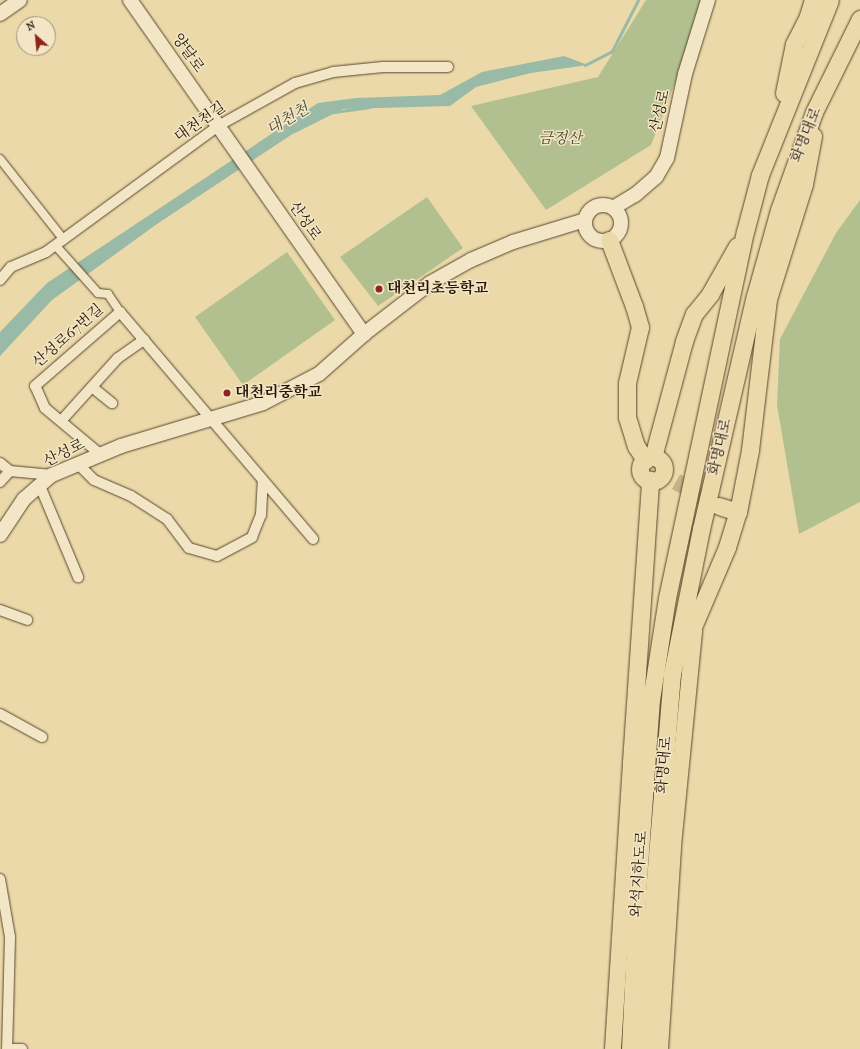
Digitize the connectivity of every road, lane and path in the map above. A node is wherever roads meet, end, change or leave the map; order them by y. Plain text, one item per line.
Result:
1 (20, 0) edge
2 (130, 0) edge
3 (708, 0) edge
4 (813, 0) edge
5 (830, 0) edge
6 (0, 14) edge
7 (860, 19) edge
8 (860, 45) edge
9 (448, 67) dead end
10 (828, 82) junction
11 (814, 112) junction
12 (779, 124) junction
13 (221, 131) junction
14 (0, 160) edge
15 (613, 208) junction
16 (585, 220) junction
17 (745, 232) junction
18 (609, 240) junction
19 (60, 246) junction
20 (0, 280) edge
21 (120, 312) junction
22 (364, 334) junction
23 (144, 340) junction
24 (92, 387) junction
25 (112, 403) dead end
26 (211, 420) junction
27 (61, 421) junction
28 (661, 423) junction
29 (633, 435) junction
30 (100, 454) junction
31 (649, 459) junction
32 (0, 463) edge
33 (77, 463) junction
34 (10, 471) junction
35 (52, 475) junction
36 (263, 480) junction
37 (0, 482) edge
38 (40, 486) junction
39 (719, 506) tunnel mouth
40 (738, 512) junction
41 (0, 535) edge
42 (313, 539) dead end
43 (78, 577) dead end
44 (0, 610) edge
45 (27, 620) dead end
46 (694, 626) junction
47 (672, 674) junction
48 (651, 700) junction
49 (0, 714) edge
50 (42, 737) dead end
51 (631, 762) junction
52 (0, 879) edge
53 (654, 892) joint
54 (7, 1049) edge
55 (22, 1049) edge
56 (613, 1049) edge
57 (630, 1049) edge
58 (645, 1049) edge
59 (660, 1049) edge

1 - 6 main road
2 - 13 main road, 양달로
3 - 15 main road, 산성로
4 - 12 highway
5 - 12 highway, 화명대로
7 - 10 highway, 화명대로
8 - 10 highway
9 - 13 street, 대천천길
10 - 11 highway, 화명대로
11 - 40 highway
11 - 47 highway, 화명대로
12 - 17 highway, 화명대로
13 - 19 street, 대천천길
13 - 22 main road, 산성로
14 - 19 street
15 - 16 main road
15 - 18 main road
16 - 18 main road
16 - 22 main road, 산성로
17 - 28 highway
17 - 48 highway, 화명대로
18 - 29 highway
19 - 20 street, 대천천길
19 - 21 street
21 - 23 street
21 - 27 street, 산성로67번길
22 - 26 main road, 산성로
23 - 24 street
23 - 26 street
24 - 25 street
24 - 27 street
26 - 30 main road, 산성로
26 - 36 street
27 - 30 street, 산성로67번길
28 - 29 highway
28 - 31 highway
29 - 31 highway
30 - 33 main road, 산성로
31 - 51 highway
32 - 34 street
33 - 35 main road, 산성로
33 - 36 street
34 - 35 street
34 - 37 street
35 - 38 main road, 산성로
36 - 42 street
38 - 41 main road, 산성로
38 - 43 street
39 - 40 highway
40 - 46 highway
44 - 45 street
46 - 47 highway
46 - 59 main road, 화명대로
47 - 53 highway, 화명대로
48 - 51 highway
48 - 57 highway, 와석지하도로
49 - 50 street
51 - 56 main road
52 - 54 street
53 - 58 highway, 와석지하도로
54 - 55 street

